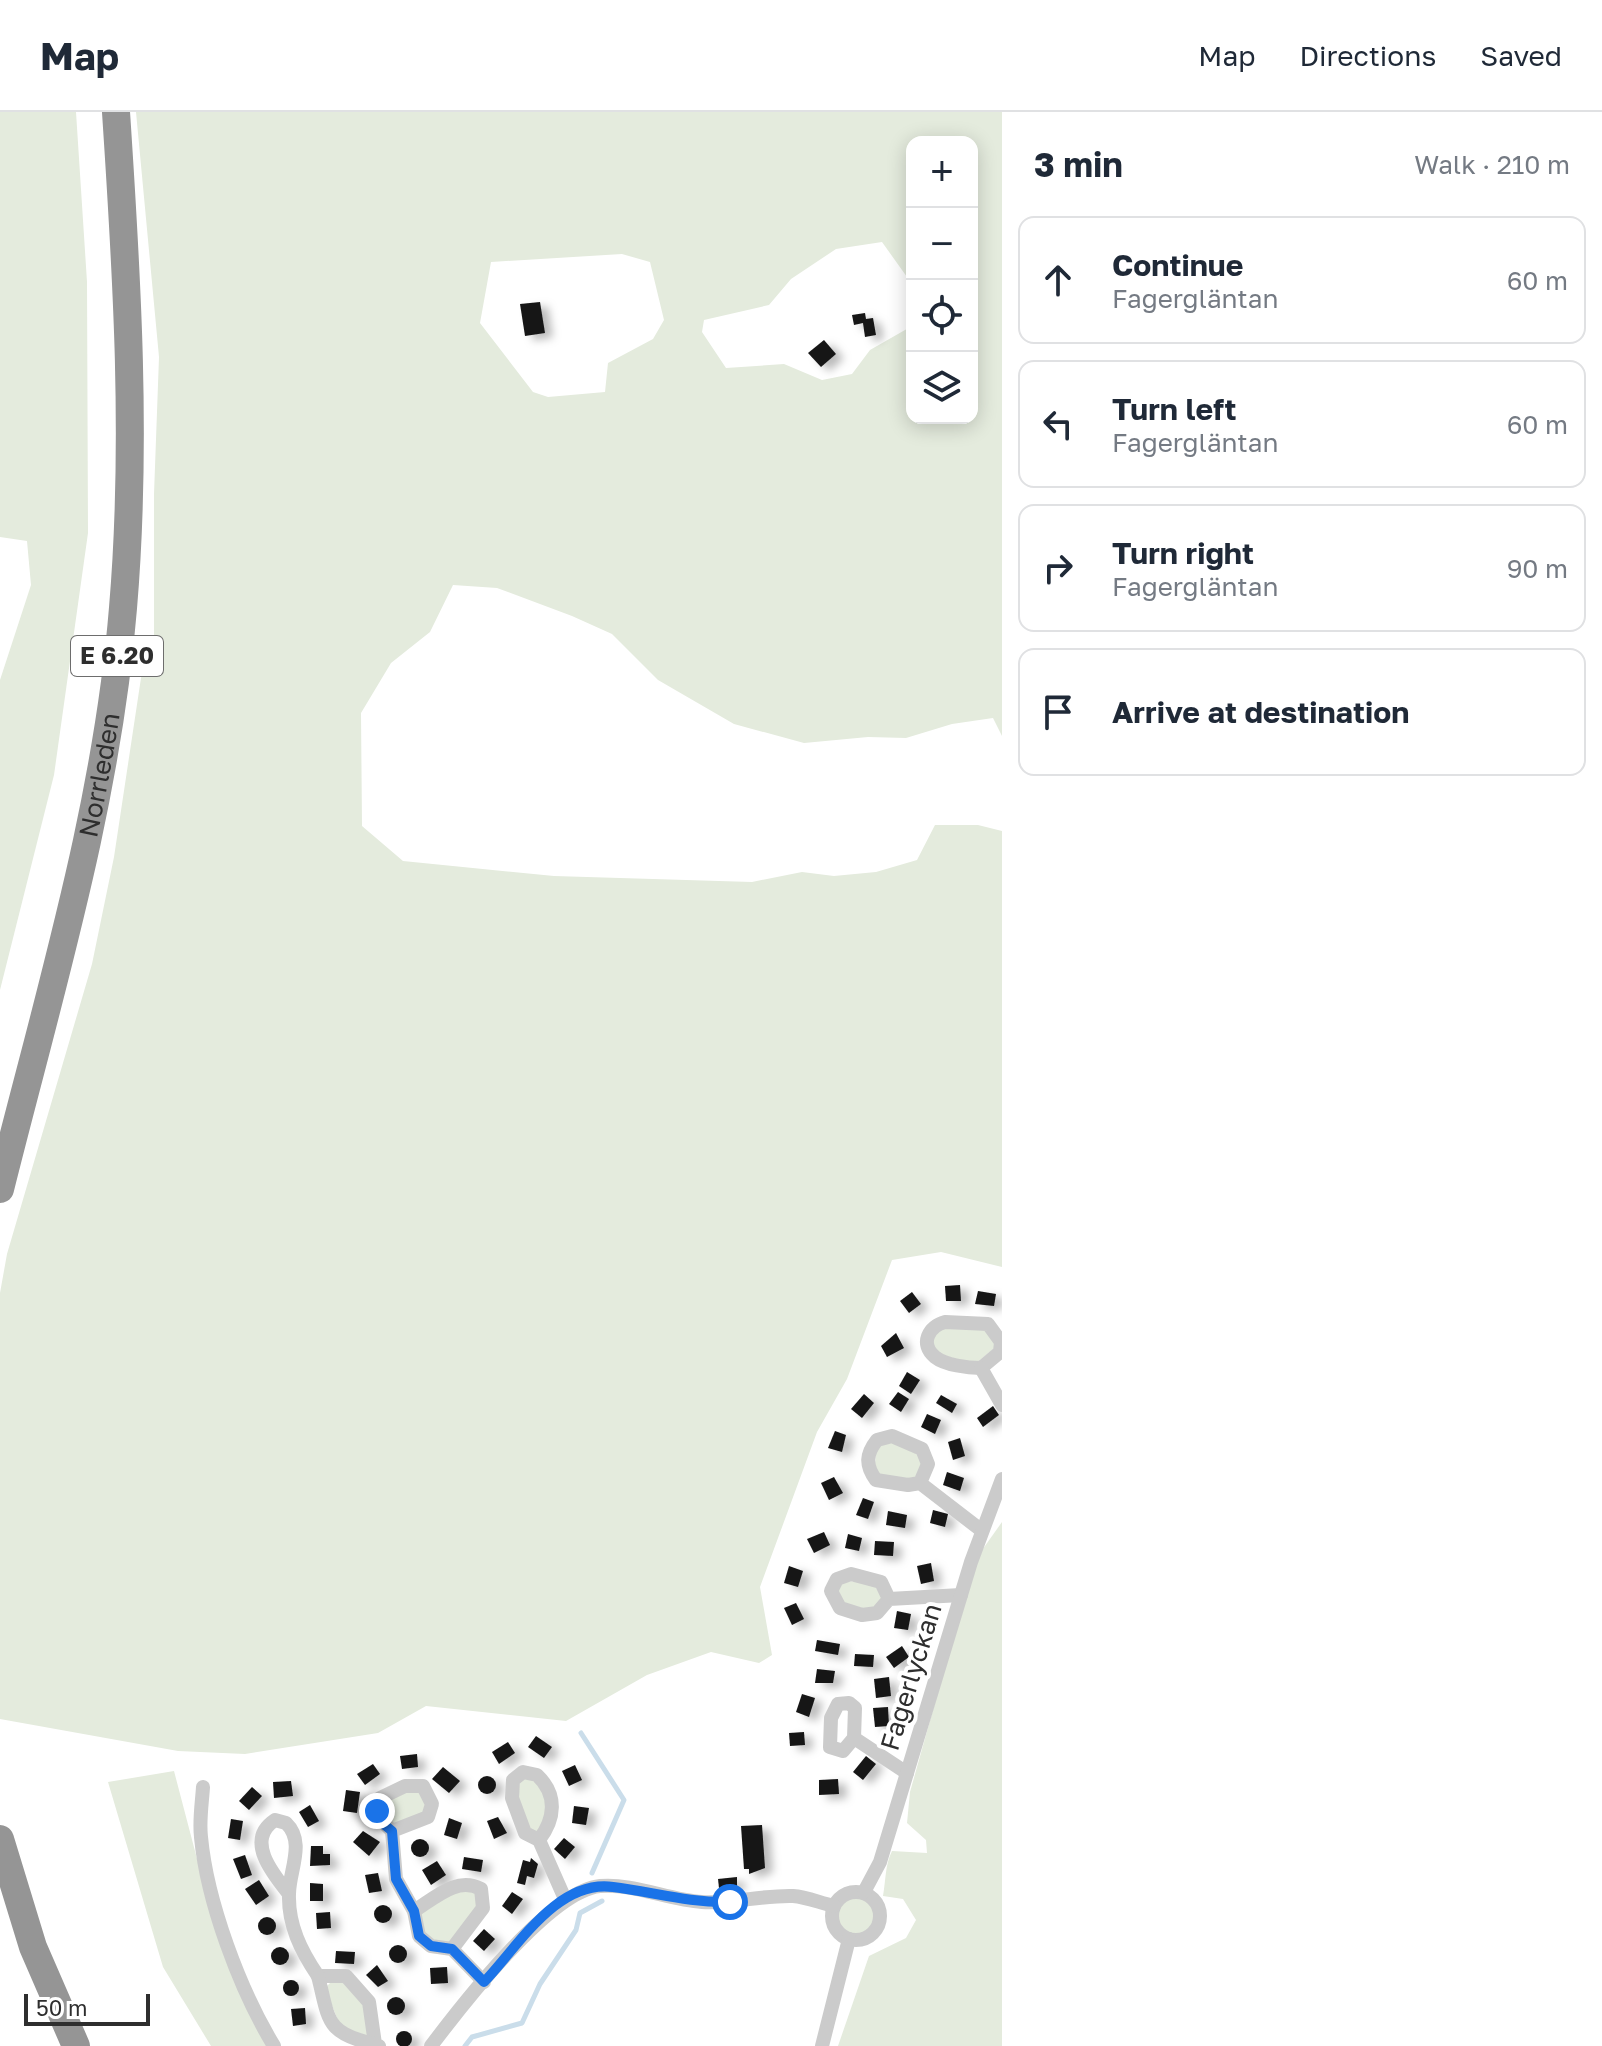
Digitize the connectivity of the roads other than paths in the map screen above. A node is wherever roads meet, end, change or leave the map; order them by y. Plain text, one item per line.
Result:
1 (116, 112) edge
2 (0, 1189) edge
3 (981, 1368) junction
4 (1002, 1405) edge
5 (1002, 1479) edge
6 (920, 1483) junction
7 (981, 1530) junction
8 (961, 1595) junction
9 (889, 1599) dead end
10 (854, 1738) dead end
11 (907, 1773) junction
12 (203, 1787) dead end
13 (392, 1831) dead end
14 (0, 1839) edge
15 (539, 1840) dead end
16 (864, 1892) junction
17 (289, 1894) dead end
18 (565, 1899) junction
19 (834, 1906) junction
20 (414, 1911) junction
21 (849, 1939) junction
22 (452, 1949) junction
23 (318, 1976) junction
24 (484, 1982) junction
25 (377, 2045) edge
26 (76, 2046) edge
27 (274, 2046) edge
28 (431, 2046) edge
29 (822, 2046) edge

1 - 2 highway, Norrleden / E 6.20
3 - 3 street
3 - 4 street
5 - 7 street, Fagerlyckan
6 - 6 street
6 - 7 street
7 - 8 street, Fagerlyckan
8 - 9 street, Fagerlyckan
8 - 11 street, Fagerlyckan
10 - 11 street, Fagerlyckan
11 - 16 street, Fagerlyckan
12 - 27 street
13 - 20 street
14 - 26 highway
15 - 18 street
16 - 19 street
16 - 21 street
17 - 23 street
18 - 19 street
18 - 24 street
19 - 21 street
20 - 22 street
20 - 22 street
21 - 29 street
22 - 24 street
23 - 25 street
23 - 25 street
24 - 28 street

